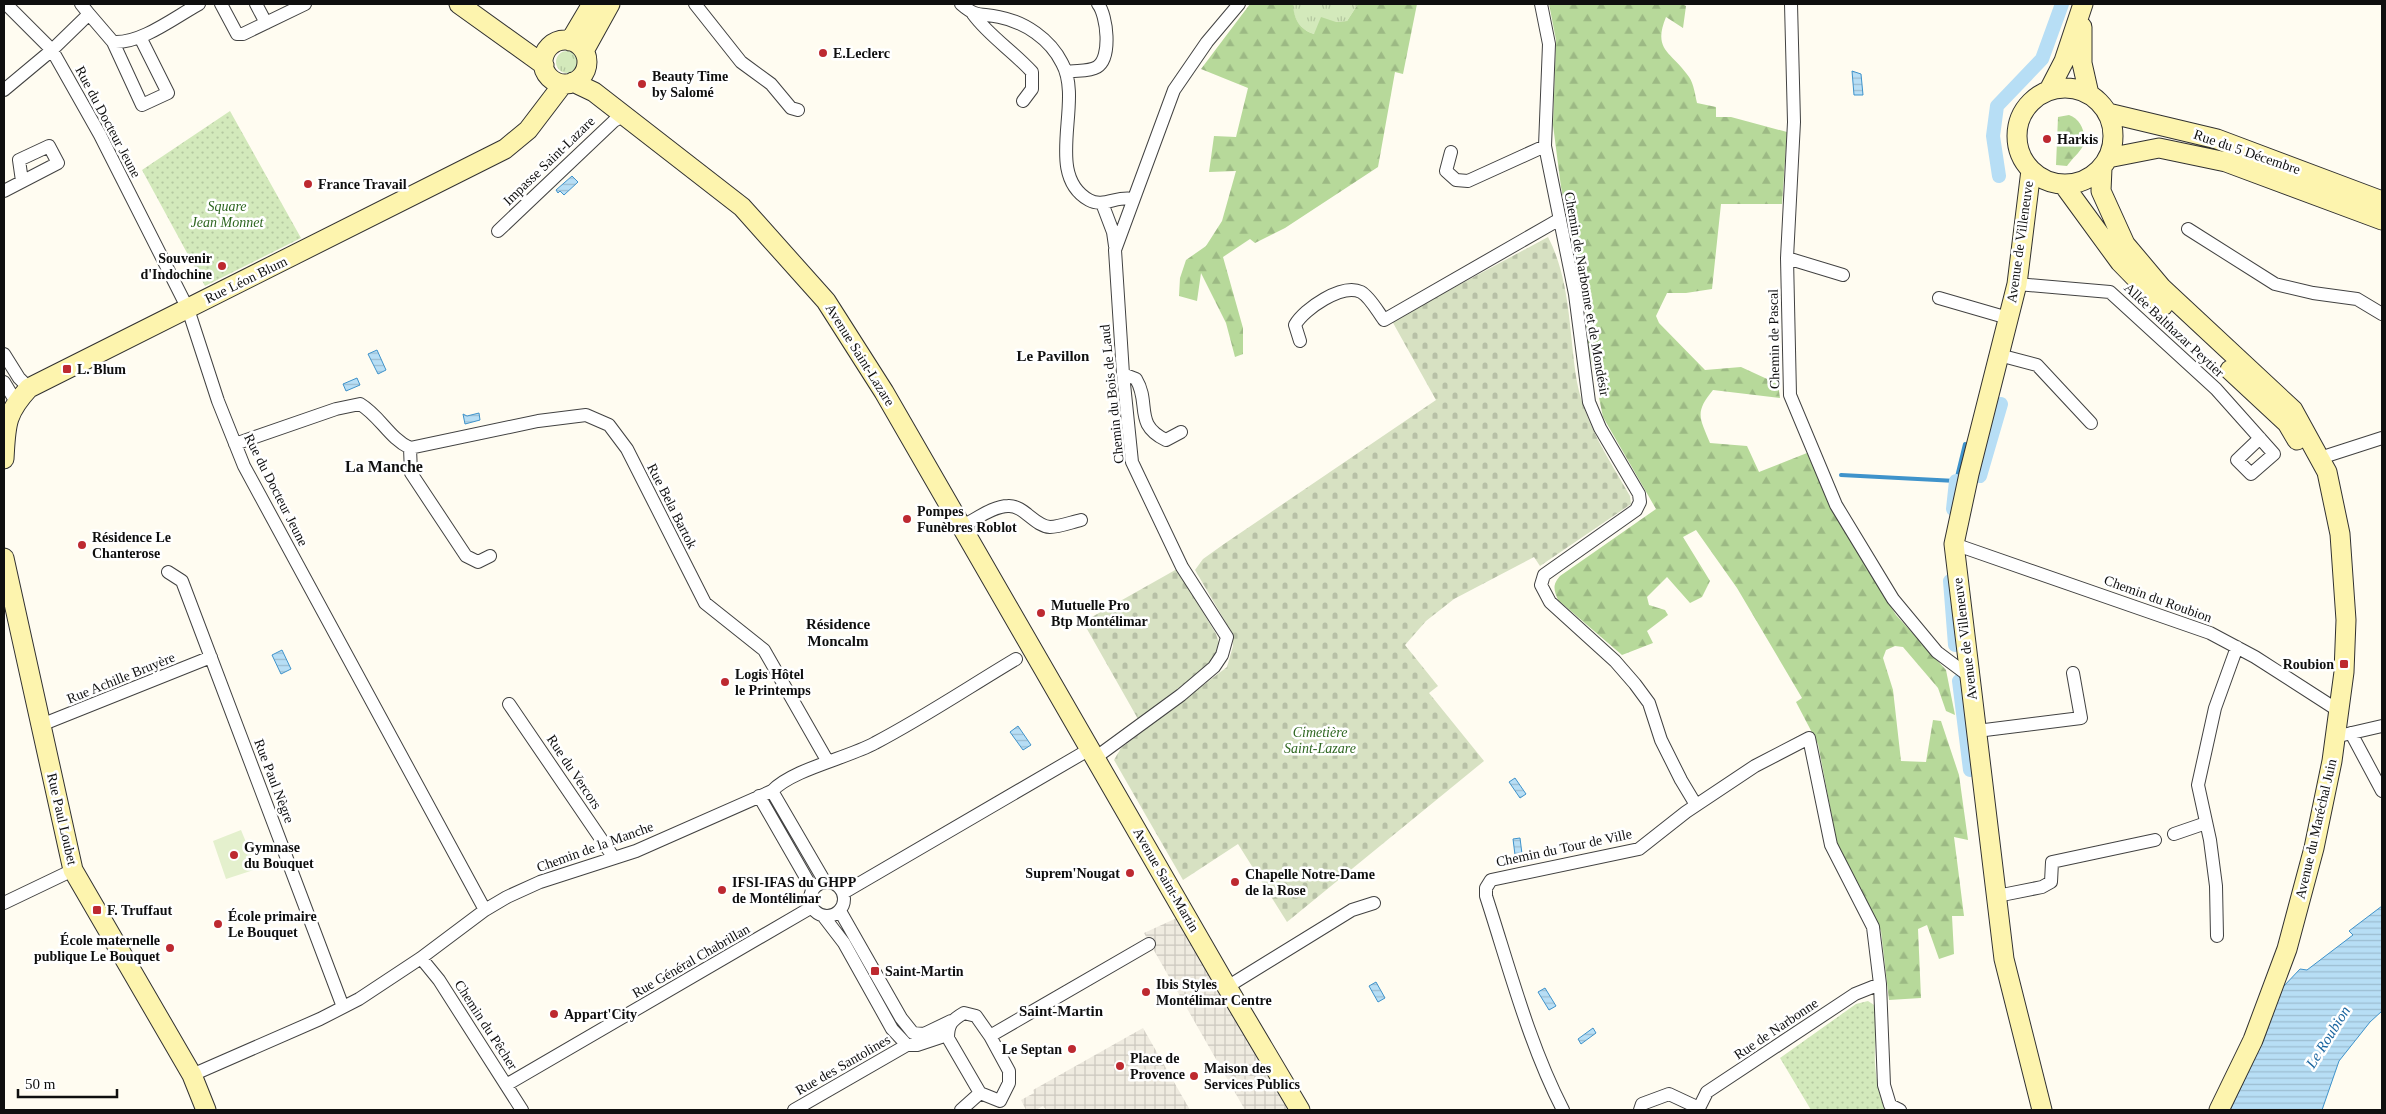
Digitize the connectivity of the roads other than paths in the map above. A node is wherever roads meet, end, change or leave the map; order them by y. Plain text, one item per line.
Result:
1 (6, 4) edge
2 (199, 4) edge
3 (221, 4) edge
4 (256, 4) edge
5 (305, 4) edge
6 (459, 4) edge
7 (477, 4) edge
8 (592, 4) edge
9 (610, 4) edge
10 (695, 4) edge
11 (961, 4) edge
12 (1098, 4) edge
13 (1239, 4) edge
14 (1541, 4) edge
15 (1791, 4) edge
16 (2082, 7) edge
17 (85, 9) edge
18 (973, 14) junction
19 (266, 23) junction
20 (140, 37) junction
21 (113, 42) junction
22 (52, 50) junction
23 (573, 51) junction
24 (1066, 72) junction
25 (557, 77) junction
26 (4, 90) edge
27 (2050, 90) junction
28 (2089, 94) junction
29 (1023, 101) dead end
30 (798, 110) dead end
31 (2108, 112) junction
32 (623, 116) junction
33 (1545, 146) junction
34 (1451, 152) dead end
35 (2105, 163) junction
36 (2030, 170) junction
37 (22, 181) dead end
38 (2063, 184) junction
39 (4, 191) edge
40 (1133, 199) junction
41 (2382, 201) edge
42 (1102, 204) junction
43 (1560, 220) junction
44 (2382, 220) edge
45 (2188, 229) dead end
46 (498, 231) dead end
47 (1115, 250) junction
48 (1787, 258) junction
49 (1842, 274) dead end
50 (2017, 284) junction
51 (1939, 298) dead end
52 (188, 309) junction
53 (2382, 314) edge
54 (2008, 318) junction
55 (1300, 340) dead end
56 (4, 354) edge
57 (1999, 355) junction
58 (1123, 374) junction
59 (4, 382) edge
60 (29, 388) junction
61 (16, 402) junction
62 (2091, 423) dead end
63 (1180, 432) dead end
64 (2260, 438) dead end
65 (2382, 438) edge
66 (235, 444) junction
67 (410, 448) junction
68 (4, 458) edge
69 (2320, 458) junction
70 (1081, 520) dead end
71 (962, 526) junction
72 (2340, 534) junction
73 (1954, 544) junction
74 (490, 556) dead end
75 (4, 558) edge
76 (168, 572) dead end
77 (2237, 647) junction
78 (1032, 649) joint
79 (211, 657) junction
80 (1016, 659) dead end
81 (2073, 673) dead end
82 (1969, 676) junction
83 (509, 704) dead end
84 (2339, 711) junction
85 (41, 725) junction
86 (2382, 726) edge
87 (1977, 731) junction
88 (2343, 735) junction
89 (1092, 753) junction
90 (828, 762) junction
91 (772, 791) junction
92 (2382, 791) edge
93 (759, 796) junction
94 (1696, 805) junction
95 (2206, 822) junction
96 (2174, 834) dead end
97 (2155, 840) dead end
98 (614, 858) junction
99 (73, 870) junction
100 (825, 882) junction
101 (813, 890) junction
102 (843, 892) junction
103 (1997, 896) junction
104 (1374, 902) dead end
105 (4, 903) edge
106 (812, 908) junction
107 (485, 910) junction
108 (840, 911) junction
109 (824, 917) junction
110 (2217, 936) dead end
111 (1150, 944) dead end
112 (421, 958) junction
113 (1880, 984) junction
114 (1227, 987) junction
115 (343, 1007) junction
116 (951, 1021) junction
117 (990, 1036) junction
118 (948, 1038) junction
119 (907, 1045) junction
120 (192, 1075) junction
121 (506, 1084) junction
122 (980, 1093) junction
123 (1003, 1105) edge
124 (1699, 1109) edge
125 (206, 1110) edge
126 (522, 1110) edge
127 (794, 1110) edge
128 (961, 1110) edge
129 (1300, 1110) edge
130 (1563, 1110) edge
131 (1640, 1110) edge
132 (1900, 1110) edge
133 (2042, 1110) edge
134 (2219, 1110) edge

1 - 22 street, Rue du Docteur Jeune
2 - 20 street
3 - 19 street
4 - 19 street
5 - 19 street
6 - 25 main road, Avenue Saint-Lazare
7 - 23 main road
8 - 23 main road
9 - 23 main road
10 - 30 street
11 - 18 street
12 - 24 street
13 - 40 street, Chemin du Bois de Laud
14 - 33 street, Chemin de Narbonne et de Mondésir
15 - 48 street, Chemin de Pascal
16 - 27 main road
16 - 28 main road
17 - 21 street
17 - 22 street
18 - 24 street
18 - 29 street
20 - 21 street
20 - 21 street
22 - 26 street
22 - 52 street, Rue du Docteur Jeune
23 - 25 main road
23 - 25 main road
23 - 32 main road, Avenue Saint-Lazare
24 - 42 street
25 - 32 main road, Avenue Saint-Lazare
25 - 52 main road, Rue Léon Blum
27 - 28 main road
27 - 36 main road
28 - 31 main road
31 - 35 main road
31 - 41 main road, Rue du 5 Décembre
32 - 46 street, Impasse Saint-Lazare
32 - 71 main road, Avenue Saint-Lazare
33 - 34 street
33 - 43 street, Chemin de Narbonne et de Mondésir
35 - 38 main road
35 - 44 main road, Rue du 5 Décembre
35 - 69 main road
36 - 38 main road
36 - 50 main road, Avenue de Villeneuve
37 - 39 street
38 - 72 main road
40 - 42 street
40 - 47 street, Chemin du Bois de Laud
42 - 47 street
43 - 55 street
43 - 94 street, Chemin de Narbonne et de Mondésir
45 - 53 street
47 - 58 street, Chemin du Bois de Laud
48 - 49 street
48 - 82 street, Chemin de Pascal
50 - 54 main road, Avenue de Villeneuve
50 - 64 street, Allée Balthazar Peytier
51 - 54 street
52 - 60 main road, Rue Léon Blum
52 - 66 street, Rue du Docteur Jeune
54 - 57 main road, Avenue de Villeneuve
56 - 60 street
57 - 62 street
57 - 73 main road, Avenue de Villeneuve
58 - 63 street
58 - 89 street, Chemin du Bois de Laud
59 - 61 street
60 - 61 main road, Rue Léon Blum
61 - 68 main road
65 - 69 street
66 - 67 street
66 - 107 street, Rue du Docteur Jeune
67 - 74 street
67 - 90 street, Rue Bela Bartok
69 - 72 main road
70 - 71 street
71 - 78 main road, Avenue Saint-Lazare
72 - 84 main road, Avenue du Maréchal Juin
73 - 77 street, Chemin du Roubion
73 - 82 main road, Avenue de Villeneuve
75 - 85 main road, Rue Paul Loubet
76 - 79 street, Rue Paul Nègre
77 - 84 street, Chemin du Roubion
77 - 95 street
78 - 89 main road, Avenue Saint-Martin
79 - 85 street, Rue Achille Bruyère
79 - 115 street, Rue Paul Nègre
80 - 90 street, Chemin de la Manche
81 - 87 street
82 - 87 main road, Avenue de Villeneuve
83 - 98 street, Rue du Vercors
84 - 88 main road, Avenue du Maréchal Juin
85 - 99 main road, Rue Paul Loubet
86 - 88 street
87 - 103 main road, Avenue de Villeneuve
88 - 92 street
88 - 134 main road, Avenue du Maréchal Juin
89 - 102 street
89 - 114 main road, Avenue Saint-Martin
90 - 91 street, Chemin de la Manche
91 - 93 street, Chemin de la Manche
91 - 100 street
93 - 98 street, Chemin de la Manche
93 - 101 street
94 - 113 street, Chemin du Tour de Ville
94 - 130 street, Chemin du Tour de Ville
95 - 96 street
95 - 110 street
97 - 103 street
98 - 107 street, Chemin de la Manche
99 - 105 street
99 - 120 main road, Rue Paul Loubet
100 - 101 street
100 - 102 street
101 - 106 street
102 - 108 street
103 - 133 main road, Avenue de Villeneuve
104 - 114 street
106 - 109 street
106 - 121 street, Rue Général Chabrillan
107 - 112 street, Chemin de la Manche
108 - 109 street
108 - 116 street
109 - 119 street
111 - 117 street
112 - 115 street, Chemin de la Manche
112 - 121 street, Chemin du Pêcher
113 - 124 street, Rue de Narbonne
113 - 132 street
114 - 129 main road, Avenue Saint-Martin
115 - 120 street, Chemin de la Manche
116 - 117 street
116 - 118 street
117 - 123 street
118 - 119 street, Rue des Santolines
118 - 122 street
119 - 127 street, Rue des Santolines
120 - 125 main road, Rue Paul Loubet
121 - 126 street, Chemin du Pêcher
122 - 123 street
122 - 128 street
124 - 131 street

